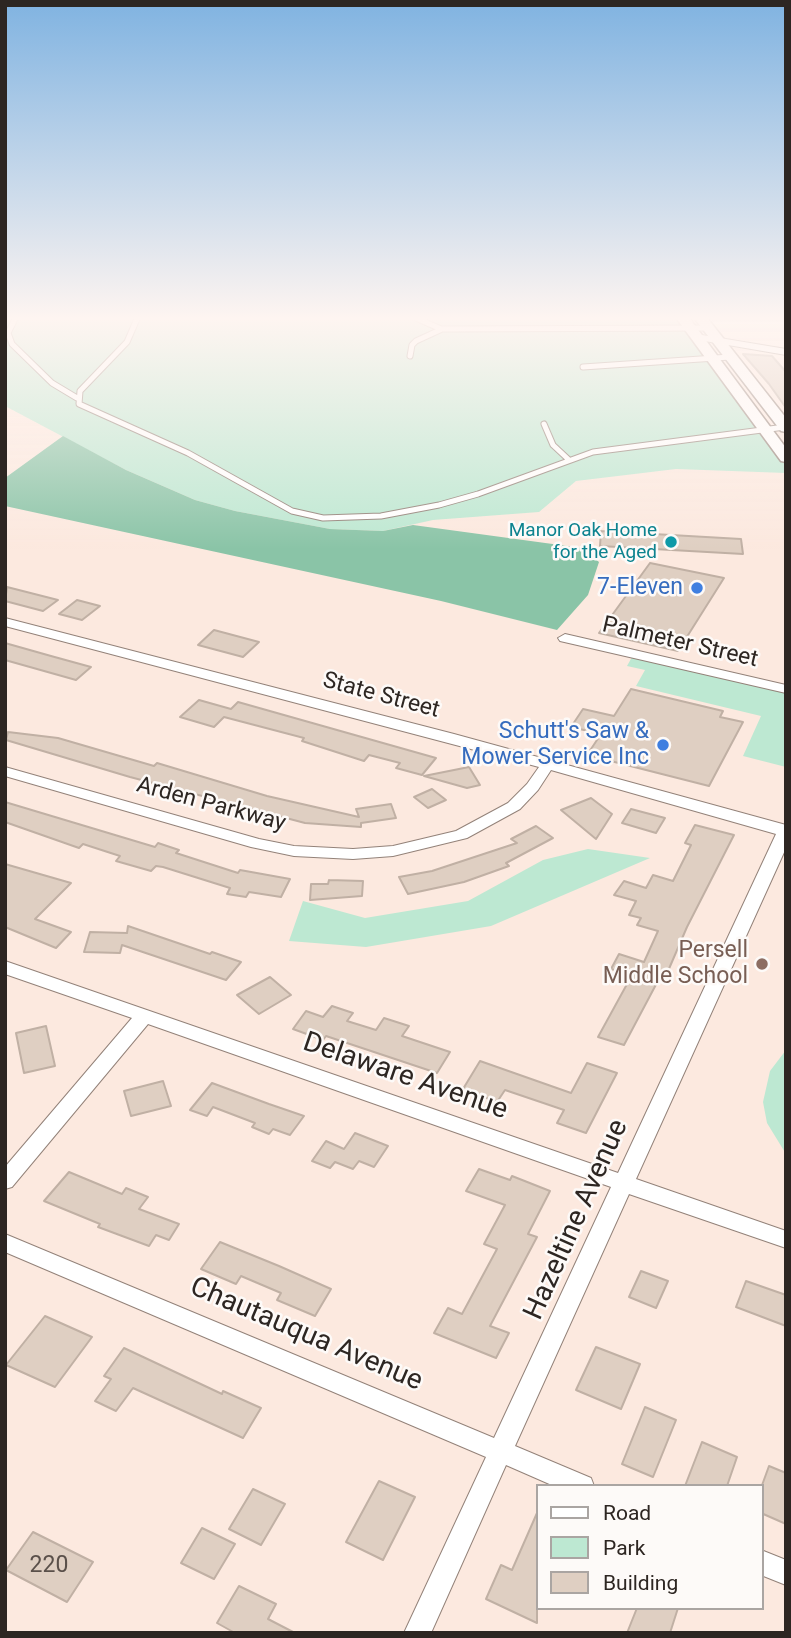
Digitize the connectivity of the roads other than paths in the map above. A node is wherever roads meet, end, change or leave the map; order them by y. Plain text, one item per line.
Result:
1 (73, 395) edge
2 (739, 395) edge
3 (760, 395) edge
4 (77, 398) joint
5 (544, 424) dead end
6 (785, 428) edge
7 (764, 430) junction
8 (786, 458) edge
9 (568, 459) junction
10 (5, 622) edge
11 (565, 638) dead end
12 (786, 689) edge
13 (548, 764) junction
14 (5, 771) edge
15 (785, 831) edge
16 (5, 967) edge
17 (144, 1016) junction
18 (5, 1181) edge
19 (624, 1183) junction
20 (786, 1240) edge
21 (5, 1243) edge
22 (501, 1452) junction
23 (577, 1484) edge
24 (763, 1563) edge
25 (786, 1573) edge
26 (417, 1633) edge

1 - 4 lane
2 - 7 street
3 - 6 street
4 - 9 lane
5 - 9 lane
6 - 7 lane
7 - 8 street
7 - 9 lane
10 - 13 street, State Street
11 - 12 street, Palmeter Street
13 - 14 street, Arden Parkway
13 - 15 street, State Street
15 - 19 street, Hazeltine Avenue
16 - 17 street, Delaware Avenue
17 - 18 street
17 - 19 street, Delaware Avenue
19 - 20 street, Delaware Avenue
19 - 22 street, Hazeltine Avenue
21 - 22 street, Chautauqua Avenue
22 - 23 street, Chautauqua Avenue
22 - 26 street, Hazeltine Avenue
24 - 25 street

